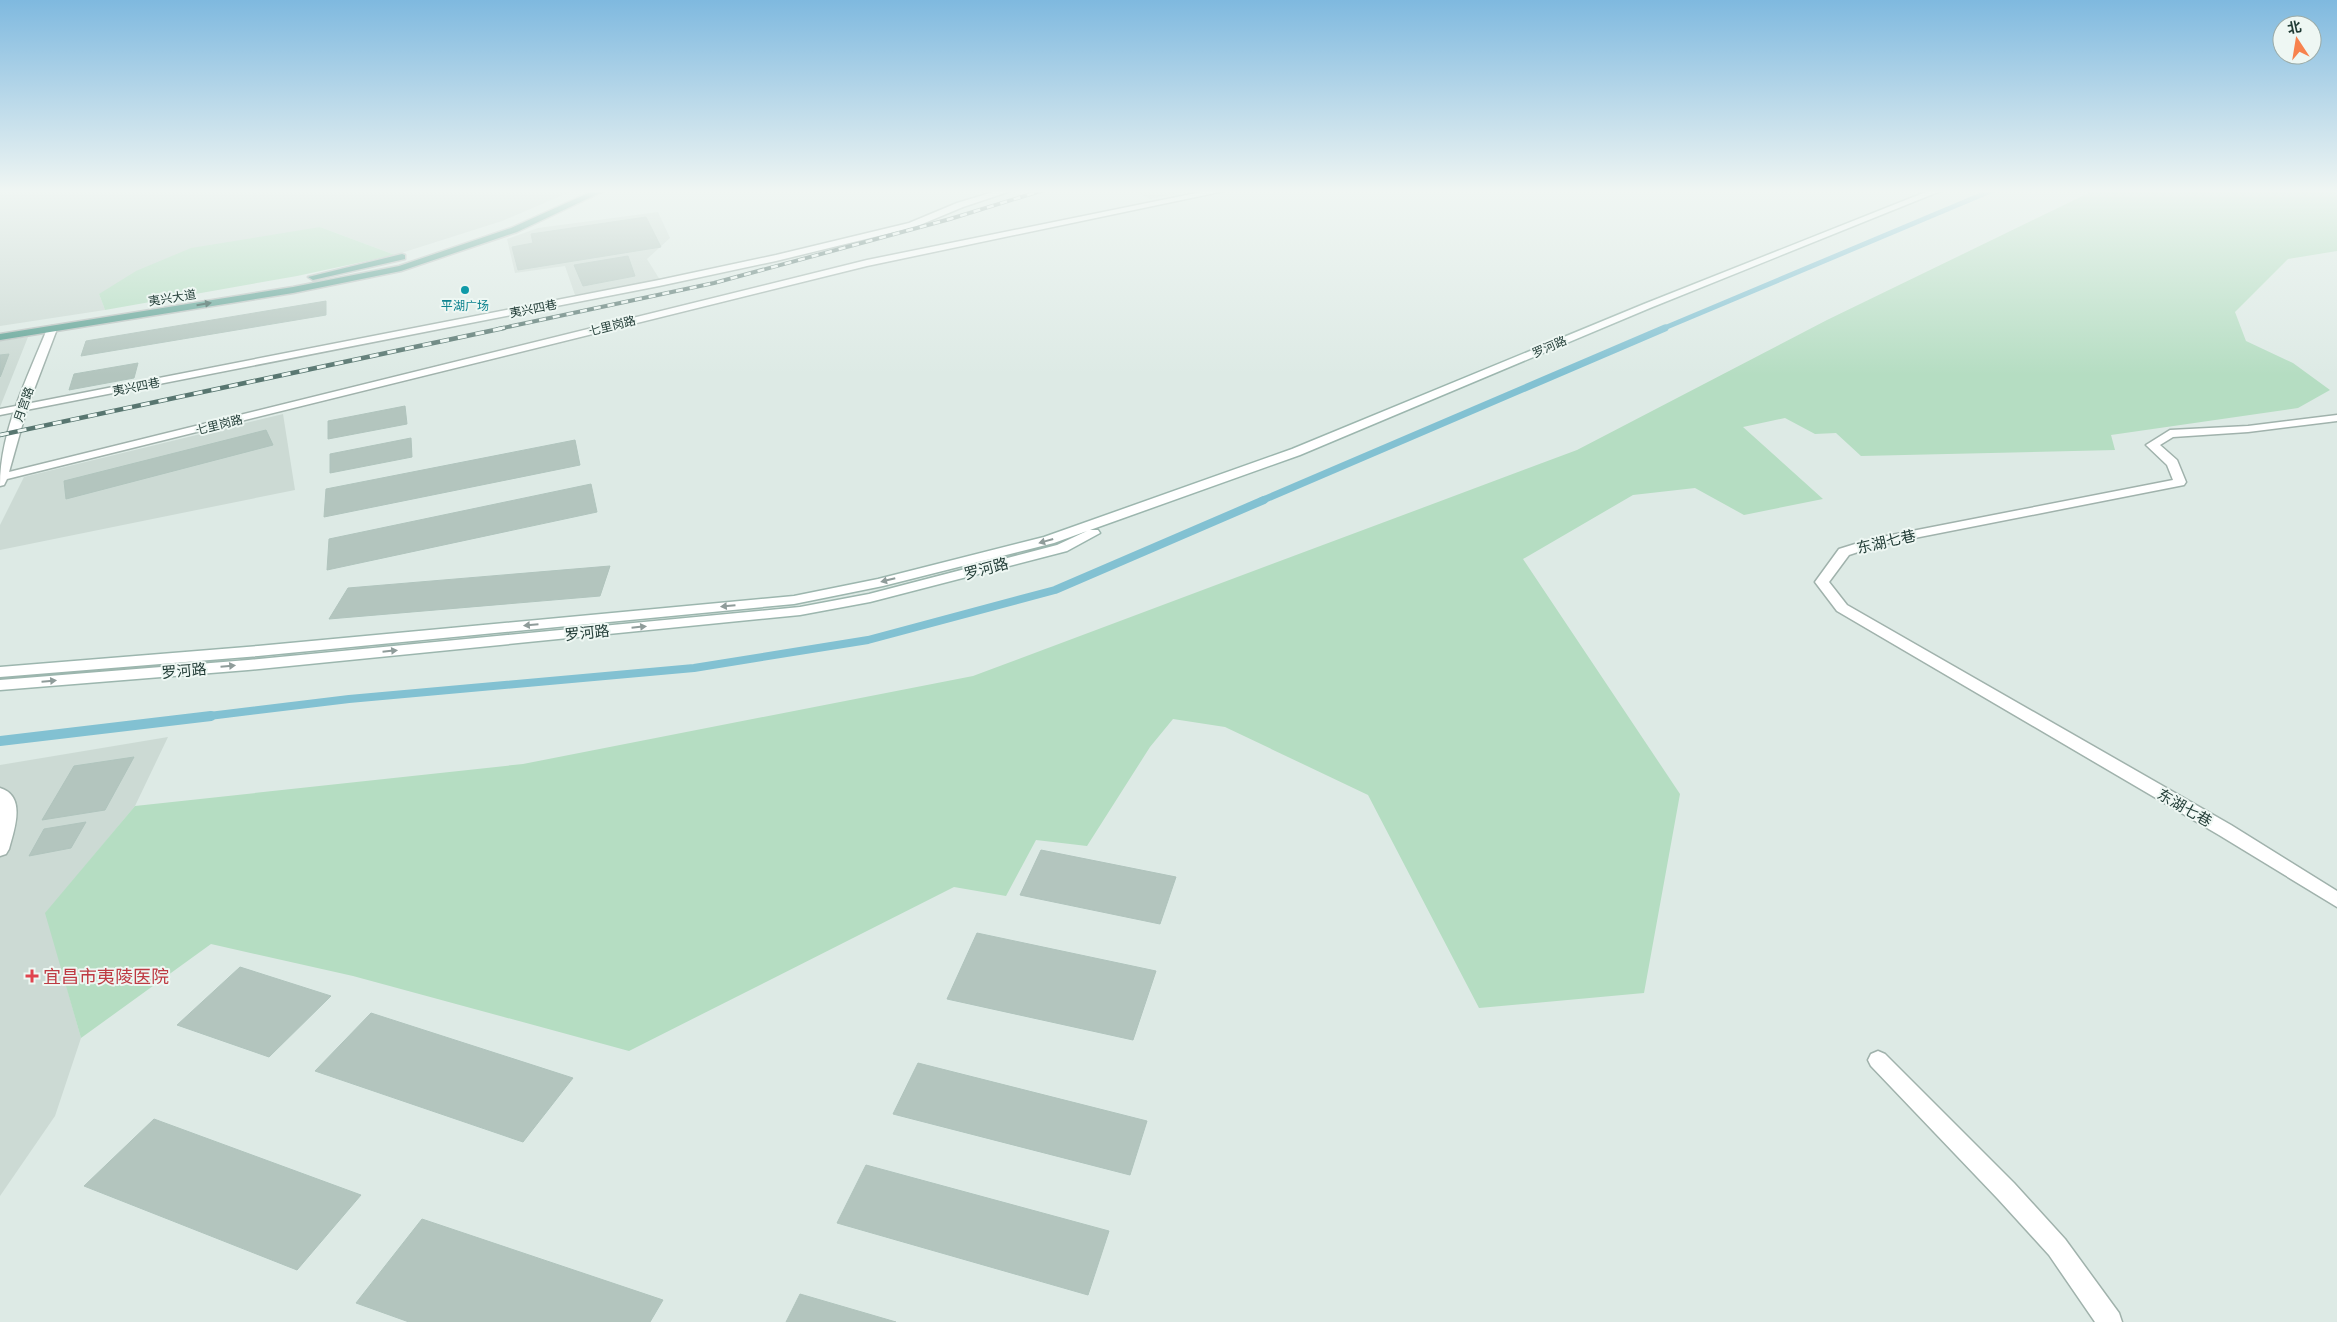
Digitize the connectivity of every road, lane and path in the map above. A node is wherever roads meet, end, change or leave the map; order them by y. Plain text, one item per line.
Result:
1 (418, 252) edge
2 (449, 252) edge
3 (801, 252) edge
4 (922, 252) edge
5 (1784, 252) edge
6 (0, 329) edge
7 (52, 329) junction
8 (0, 337) edge
9 (21, 408) junction
10 (0, 412) edge
11 (2337, 418) edge
12 (1, 479) edge
13 (1158, 501) junction
14 (0, 672) edge
15 (0, 685) edge
16 (0, 794) edge
17 (0, 849) edge
18 (2337, 900) edge
19 (1878, 1060) dead end
20 (2110, 1322) edge

1 - 6 main road, 夷兴大道
7 -> 2 main road, 夷兴大道
3 - 9 street, 夷兴四巷
4 - 12 street, 七里岗路
5 - 13 street, 罗河路
7 - 8 main road, 夷兴大道
7 - 9 street, 月宫路
9 - 10 street, 夷兴四巷
9 - 12 street, 月宫路
11 - 18 street, 东湖七巷
13 -> 14 street, 罗河路
15 -> 13 street, 罗河路
16 - 17 street
19 - 20 street

